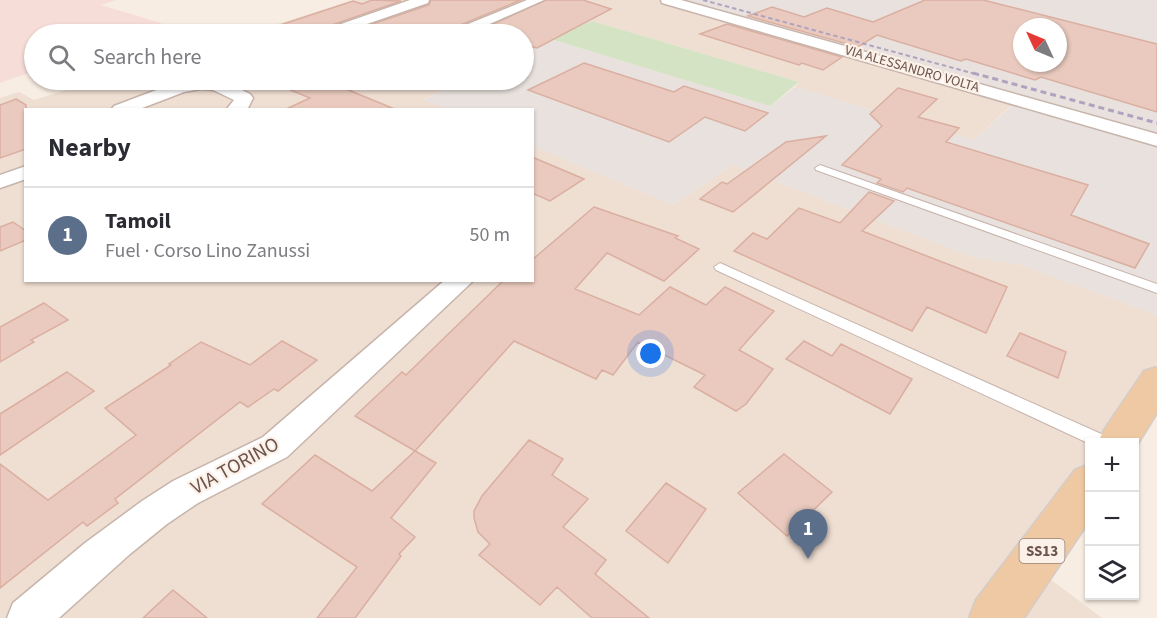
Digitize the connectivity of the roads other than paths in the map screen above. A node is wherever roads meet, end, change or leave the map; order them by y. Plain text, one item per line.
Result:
1 (423, 0) edge
2 (538, 0) edge
3 (668, 0) edge
4 (355, 24) edge
5 (480, 24) edge
6 (174, 90) edge
7 (231, 90) edge
8 (125, 108) edge
9 (238, 108) edge
10 (1157, 140) edge
11 (820, 168) dead end
12 (24, 173) edge
13 (0, 182) edge
14 (720, 267) dead end
15 (459, 282) edge
16 (1157, 289) edge
17 (1157, 381) edge
18 (1093, 438) edge
19 (1121, 438) edge
20 (1085, 489) edge
21 (28, 618) edge
22 (994, 618) edge

1 - 4 street
2 - 5 street
3 - 10 street, VIA ALESSANDRO VOLTA
6 - 8 street
7 - 9 street
11 - 16 lane
12 - 13 street
14 - 18 lane
15 - 21 street, VIA TORINO
17 - 19 main road
20 - 22 main road, SS13

